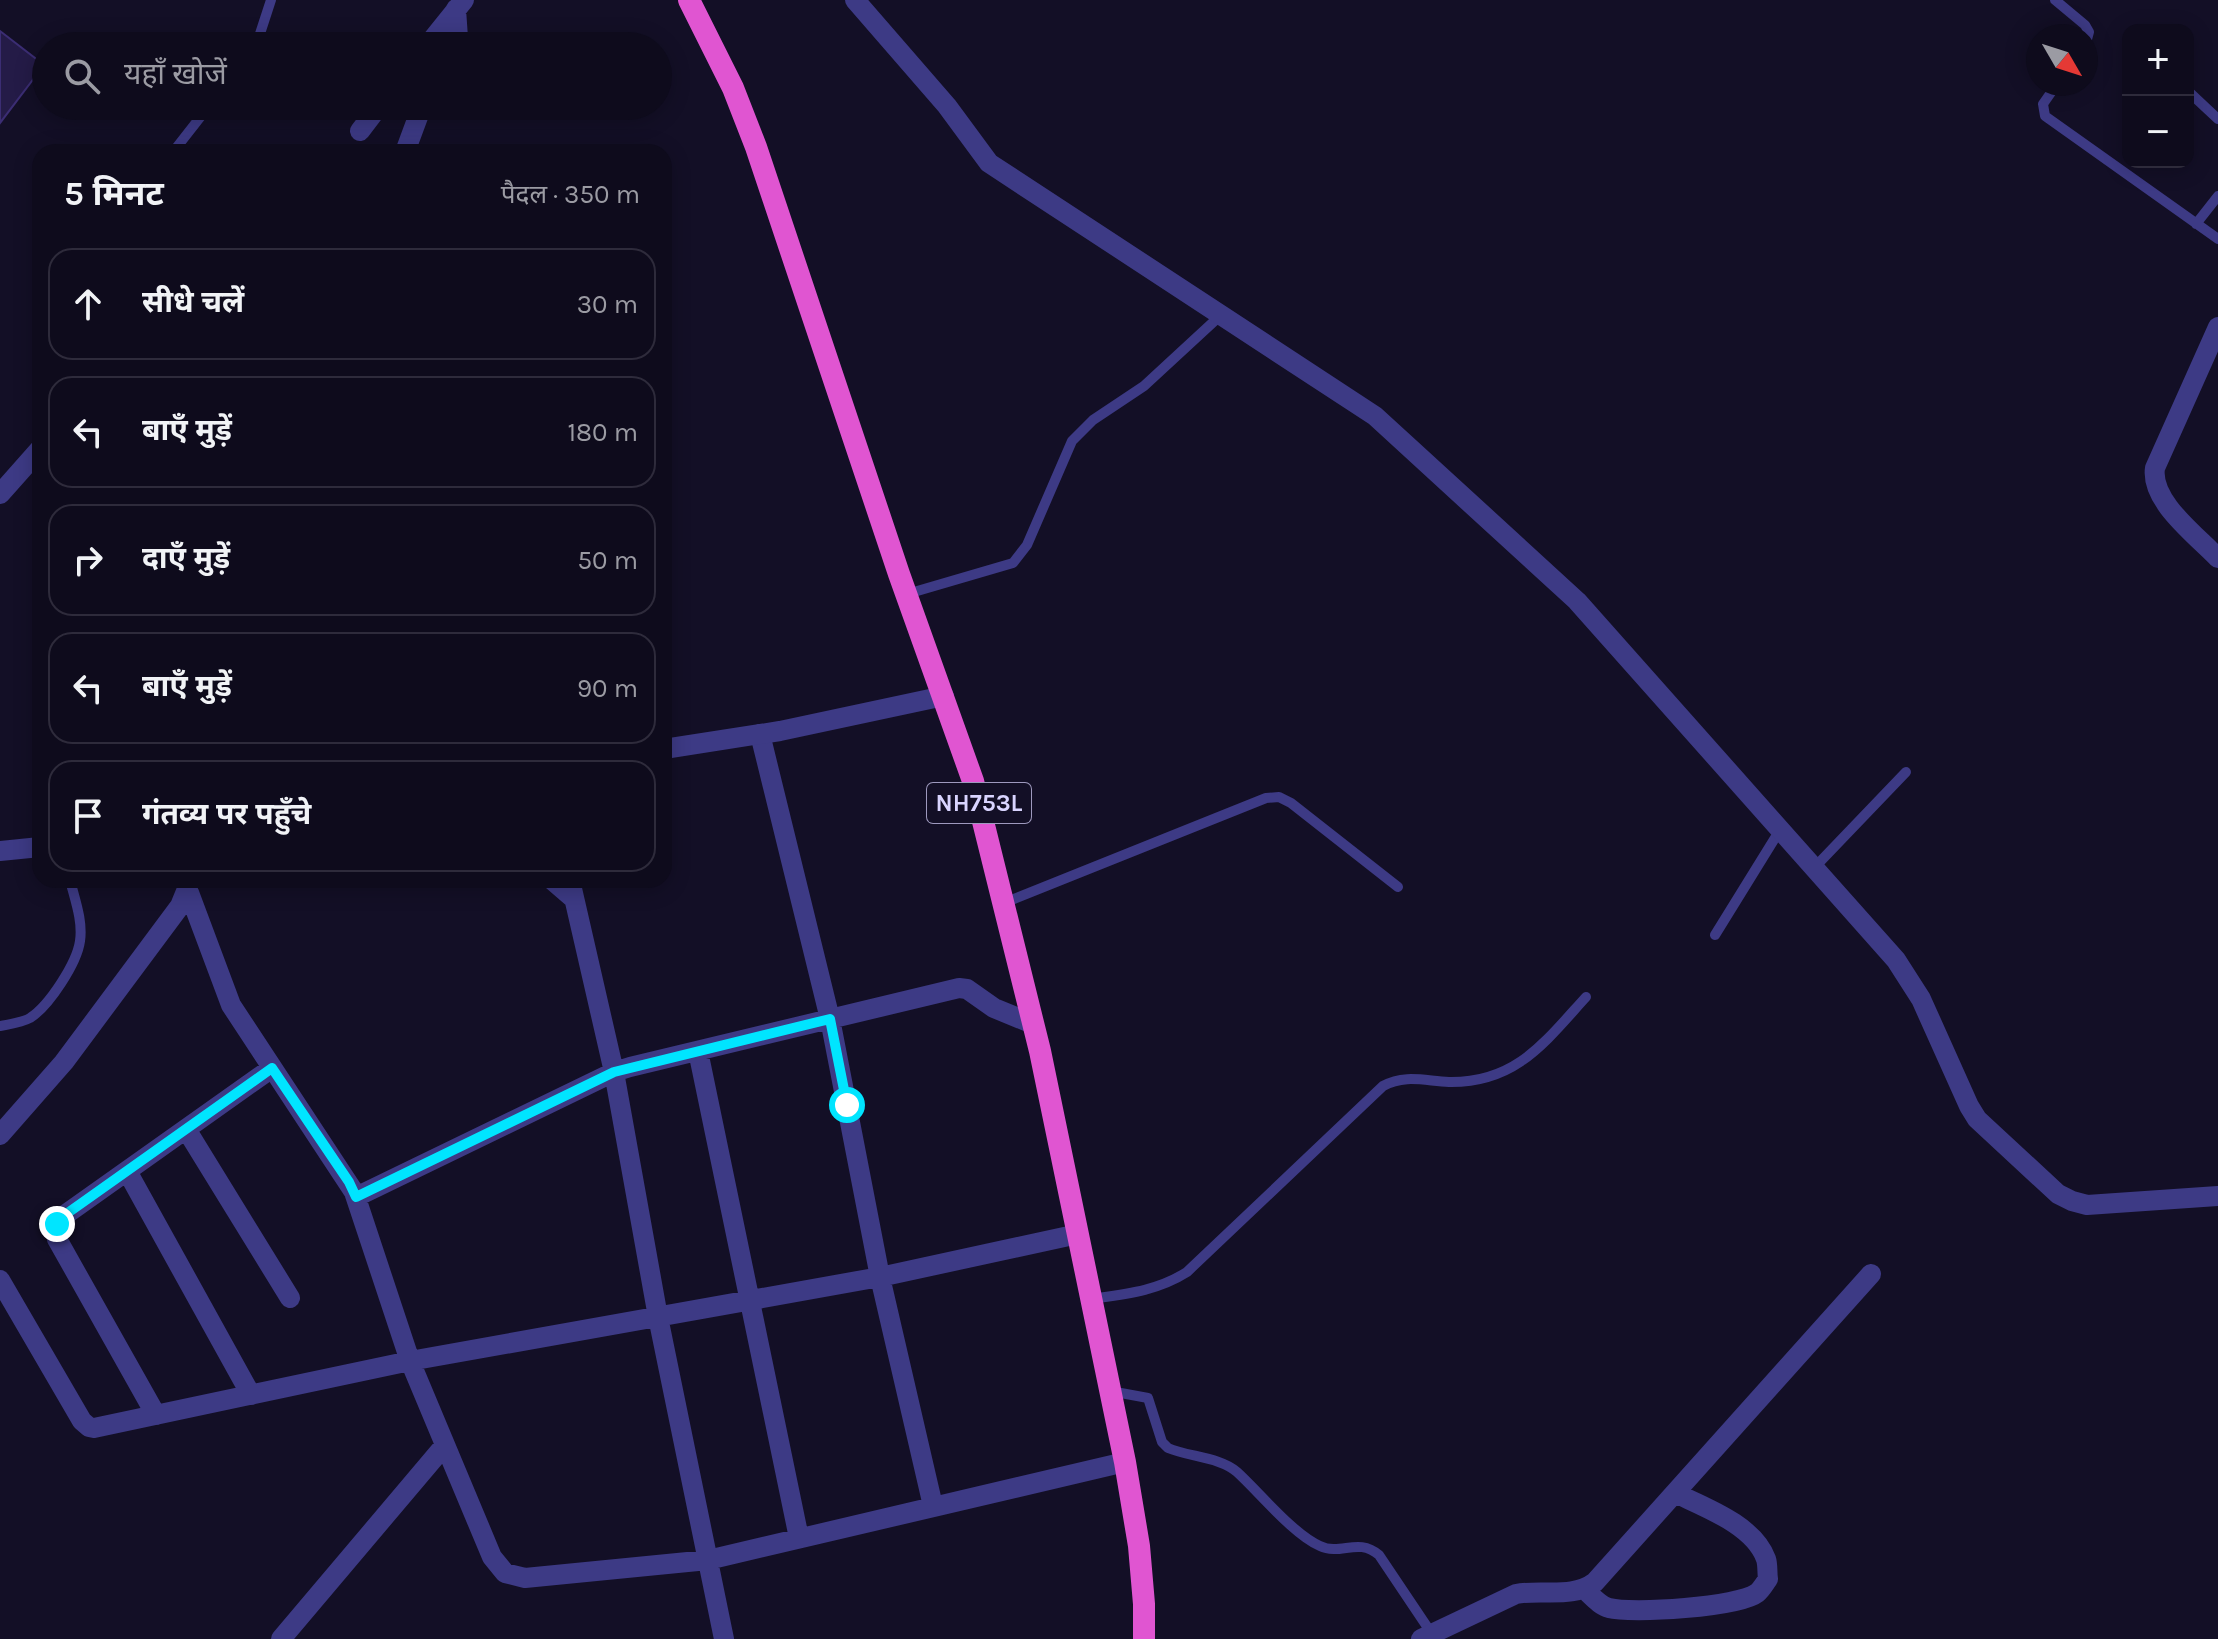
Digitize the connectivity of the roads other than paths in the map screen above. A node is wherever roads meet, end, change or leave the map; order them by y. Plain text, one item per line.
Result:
1 (271, 0) edge
2 (689, 0) edge
3 (855, 0) edge
4 (2055, 0) edge
5 (460, 5) edge
6 (2084, 24) edge
7 (261, 32) edge
8 (438, 32) edge
9 (458, 32) edge
10 (2049, 96) edge
11 (2193, 96) edge
12 (2218, 119) edge
13 (198, 120) edge
14 (368, 120) edge
15 (417, 120) edge
16 (360, 131) dead end
17 (179, 144) edge
18 (408, 144) edge
19 (2218, 196) edge
20 (2196, 224) junction
21 (2218, 239) edge
22 (1222, 314) junction
23 (2218, 327) edge
24 (32, 458) edge
25 (0, 494) edge
26 (2218, 558) edge
27 (907, 594) junction
28 (944, 696) junction
29 (760, 734) junction
30 (672, 748) edge
31 (1906, 772) dead end
32 (1780, 830) junction
33 (32, 848) edge
34 (0, 851) edge
35 (1814, 868) junction
36 (1398, 887) dead end
37 (72, 888) edge
38 (187, 888) edge
39 (190, 888) edge
40 (572, 889) edge
41 (1004, 903) junction
42 (1715, 935) dead end
43 (1586, 997) dead end
44 (830, 1019) junction
45 (1033, 1024) junction
46 (0, 1026) edge
47 (698, 1051) junction
48 (272, 1068) junction
49 (614, 1072) junction
50 (186, 1129) junction
51 (0, 1135) edge
52 (127, 1171) junction
53 (2218, 1196) edge
54 (356, 1197) junction
55 (1078, 1234) junction
56 (1871, 1274) dead end
57 (880, 1277) junction
58 (0, 1280) edge
59 (290, 1298) dead end
60 (1091, 1299) junction
61 (749, 1301) junction
62 (658, 1317) junction
63 (410, 1361) junction
64 (1110, 1391) junction
65 (251, 1395) junction
66 (156, 1415) junction
67 (445, 1445) junction
68 (1125, 1462) junction
69 (1675, 1493) junction
70 (933, 1506) junction
71 (799, 1538) junction
72 (708, 1560) junction
73 (1585, 1590) junction
74 (1427, 1636) edge
75 (281, 1639) edge
76 (724, 1639) edge
77 (1144, 1639) edge

1 - 7 lane
2 - 27 highway, NH753L
3 - 22 street
4 - 6 lane
5 - 8 street
5 - 9 street
10 - 20 lane
11 - 12 lane
13 - 17 lane
14 - 16 street
15 - 18 street
19 - 20 lane
20 - 21 lane
22 - 27 lane
22 - 32 street
23 - 26 street
24 - 25 street
27 - 28 highway, NH753L
28 - 29 street
28 - 41 highway, NH753L
29 - 30 street
29 - 44 street
31 - 35 lane
32 - 35 street
32 - 42 lane
33 - 34 street
35 - 53 street
36 - 41 lane
37 - 46 lane
38 - 51 street
39 - 48 street
40 - 49 street
41 - 45 highway, NH753L
43 - 60 lane
44 - 45 street
44 - 47 street
44 - 57 street
45 - 55 highway, NH753L
47 - 49 street
47 - 61 street
48 - 50 street
48 - 54 street
49 - 54 street
49 - 62 street
50 - 52 street
50 - 59 street
52 - 65 street
52 - 66 street
54 - 63 street
55 - 57 street
55 - 60 highway, NH753L
56 - 69 street
57 - 61 street
57 - 70 street
58 - 66 street
60 - 64 highway, NH753L
61 - 62 street
61 - 71 street
62 - 63 street
62 - 72 street
63 - 65 street
63 - 67 street
64 - 68 highway, NH753L
64 - 74 lane
65 - 66 street
67 - 72 street
67 - 75 street
68 - 70 street
68 - 77 highway, NH753L
69 - 73 street
69 - 73 street
70 - 71 street
71 - 72 street
72 - 76 street
73 - 74 street

